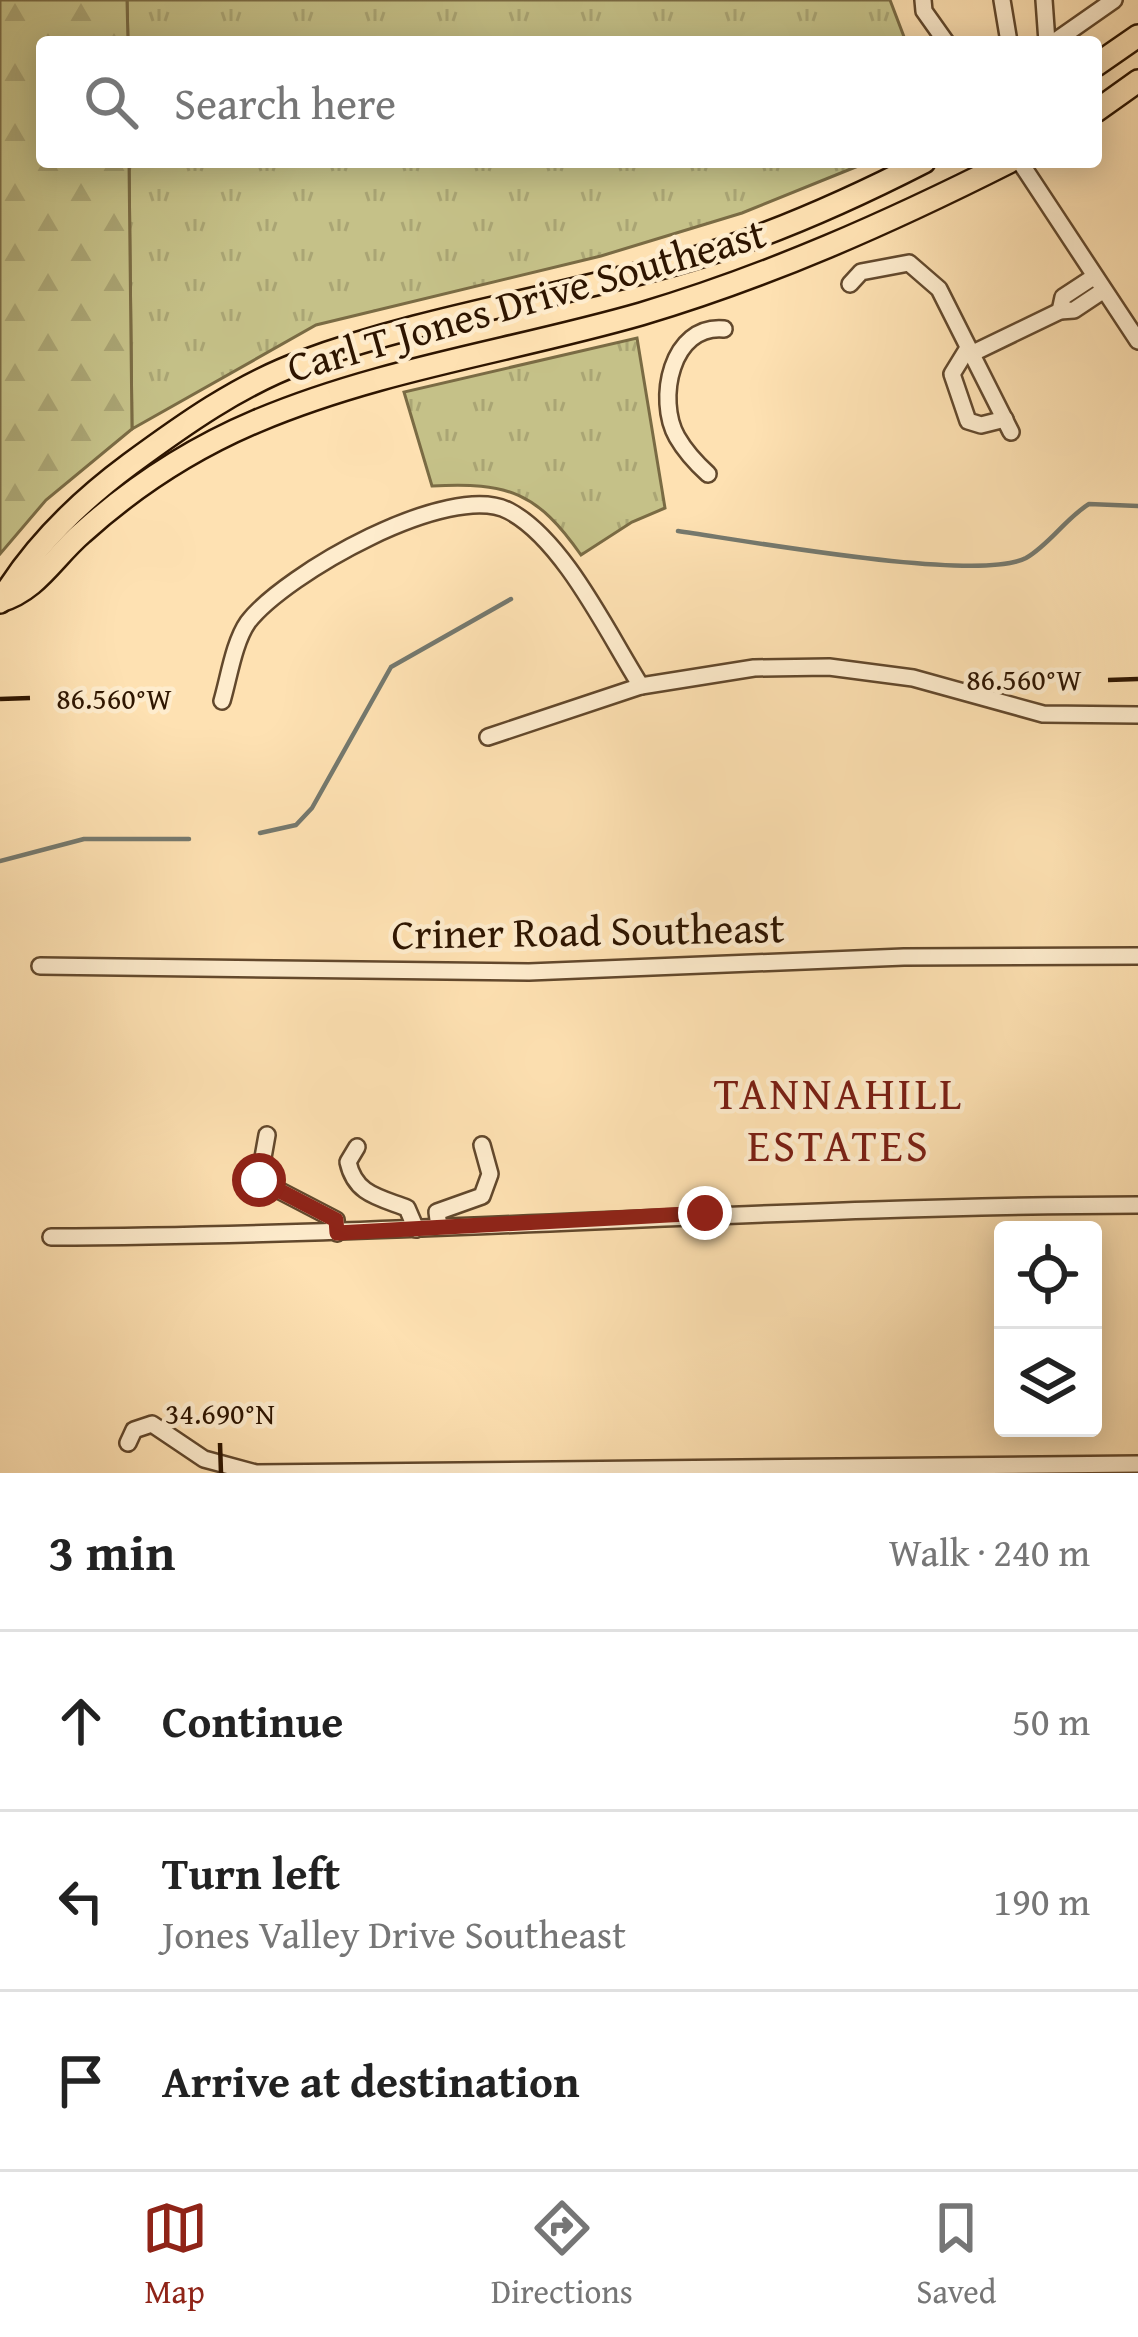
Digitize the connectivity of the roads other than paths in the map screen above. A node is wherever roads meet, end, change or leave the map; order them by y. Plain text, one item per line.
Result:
1 (923, 0) edge
2 (1002, 0) edge
3 (1044, 0) edge
4 (1086, 0) edge
5 (1114, 0) edge
6 (1088, 19) junction
7 (1138, 35) edge
8 (942, 36) edge
9 (1008, 36) edge
10 (1050, 36) edge
11 (1061, 36) edge
12 (1102, 60) edge
13 (1138, 81) edge
14 (1102, 107) edge
15 (912, 168) edge
16 (997, 168) edge
17 (1024, 168) edge
18 (850, 284) dead end
19 (1097, 285) junction
20 (724, 329) dead end
21 (1138, 341) edge
22 (970, 351) junction
23 (708, 473) dead end
24 (0, 601) edge
25 (641, 686) junction
26 (221, 700) dead end
27 (1138, 715) edge
28 (488, 737) dead end
29 (1138, 956) edge
30 (40, 966) dead end
31 (267, 1135) dead end
32 (482, 1145) dead end
33 (357, 1147) dead end
34 (1138, 1205) edge
35 (439, 1227) junction
36 (416, 1229) junction
37 (337, 1233) junction
38 (51, 1237) dead end
39 (128, 1443) dead end
40 (1138, 1464) edge
41 (1011, 1469) edge
42 (256, 1473) edge

1 - 8 street
2 - 9 street
3 - 10 street
4 - 6 street
5 - 6 street
6 - 11 street
7 - 12 main road
13 - 14 main road
15 - 24 main road, Carl T Jones Drive Southeast
16 - 24 main road, Carl T Jones Drive Southeast
17 - 19 street
18 - 22 street
19 - 21 street
19 - 22 street
20 - 23 street
22 - 22 street
25 - 26 street
25 - 27 street
25 - 28 street
29 - 30 street, Criner Road Southeast
31 - 37 street
32 - 35 street
33 - 36 street
34 - 35 street
35 - 36 street
36 - 37 street
37 - 38 street
39 - 42 street
40 - 41 street
41 - 42 street

